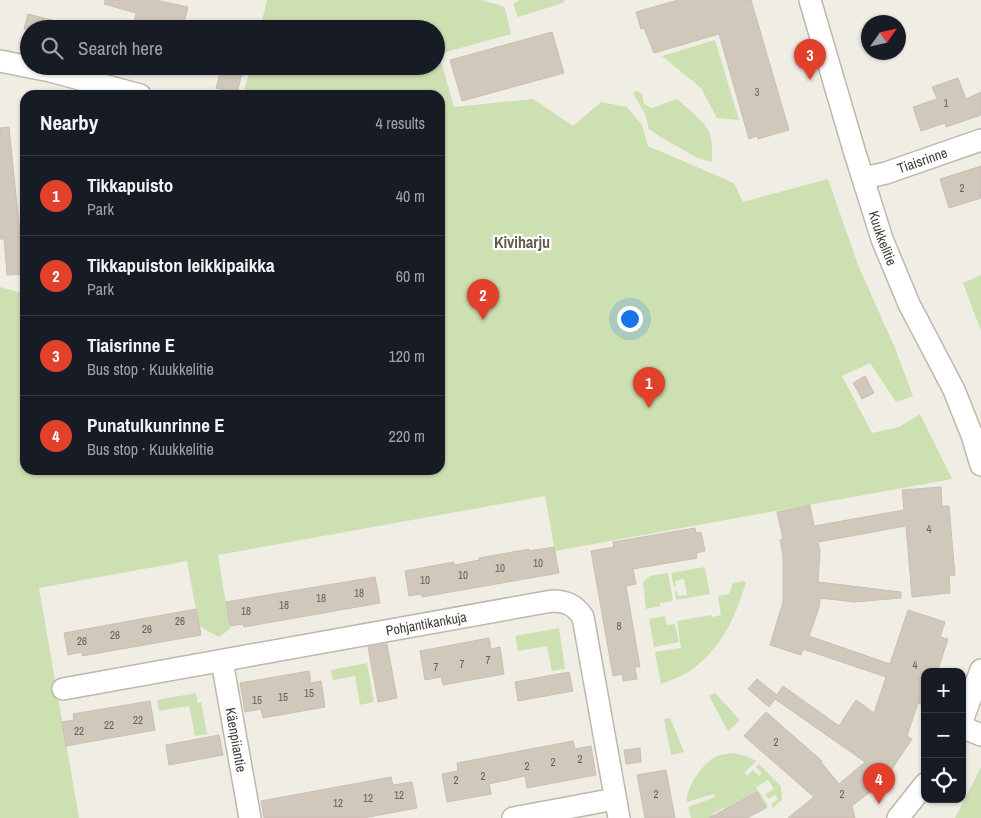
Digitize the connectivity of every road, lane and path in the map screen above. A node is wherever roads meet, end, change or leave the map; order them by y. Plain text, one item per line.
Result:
1 (810, 0) edge
2 (0, 61) edge
3 (20, 65) edge
4 (65, 75) edge
5 (121, 90) edge
6 (981, 140) edge
7 (864, 178) junction
8 (981, 465) edge
9 (222, 661) junction
10 (981, 670) edge
11 (63, 689) dead end
12 (965, 713) edge
13 (966, 729) edge
14 (981, 736) edge
15 (921, 789) edge
16 (617, 809) edge
17 (250, 818) edge
18 (513, 818) edge
19 (898, 818) edge

1 - 7 street, Kuukkelitie
2 - 3 street
4 - 5 street
6 - 7 street, Tiaisrinne
7 - 8 street, Kuukkelitie
9 - 11 street, Pohjantikankuja
9 - 16 street, Pohjantikankuja
9 - 17 street, Käenpiiantie
10 - 12 street
13 - 14 street
15 - 19 street
16 - 18 street

